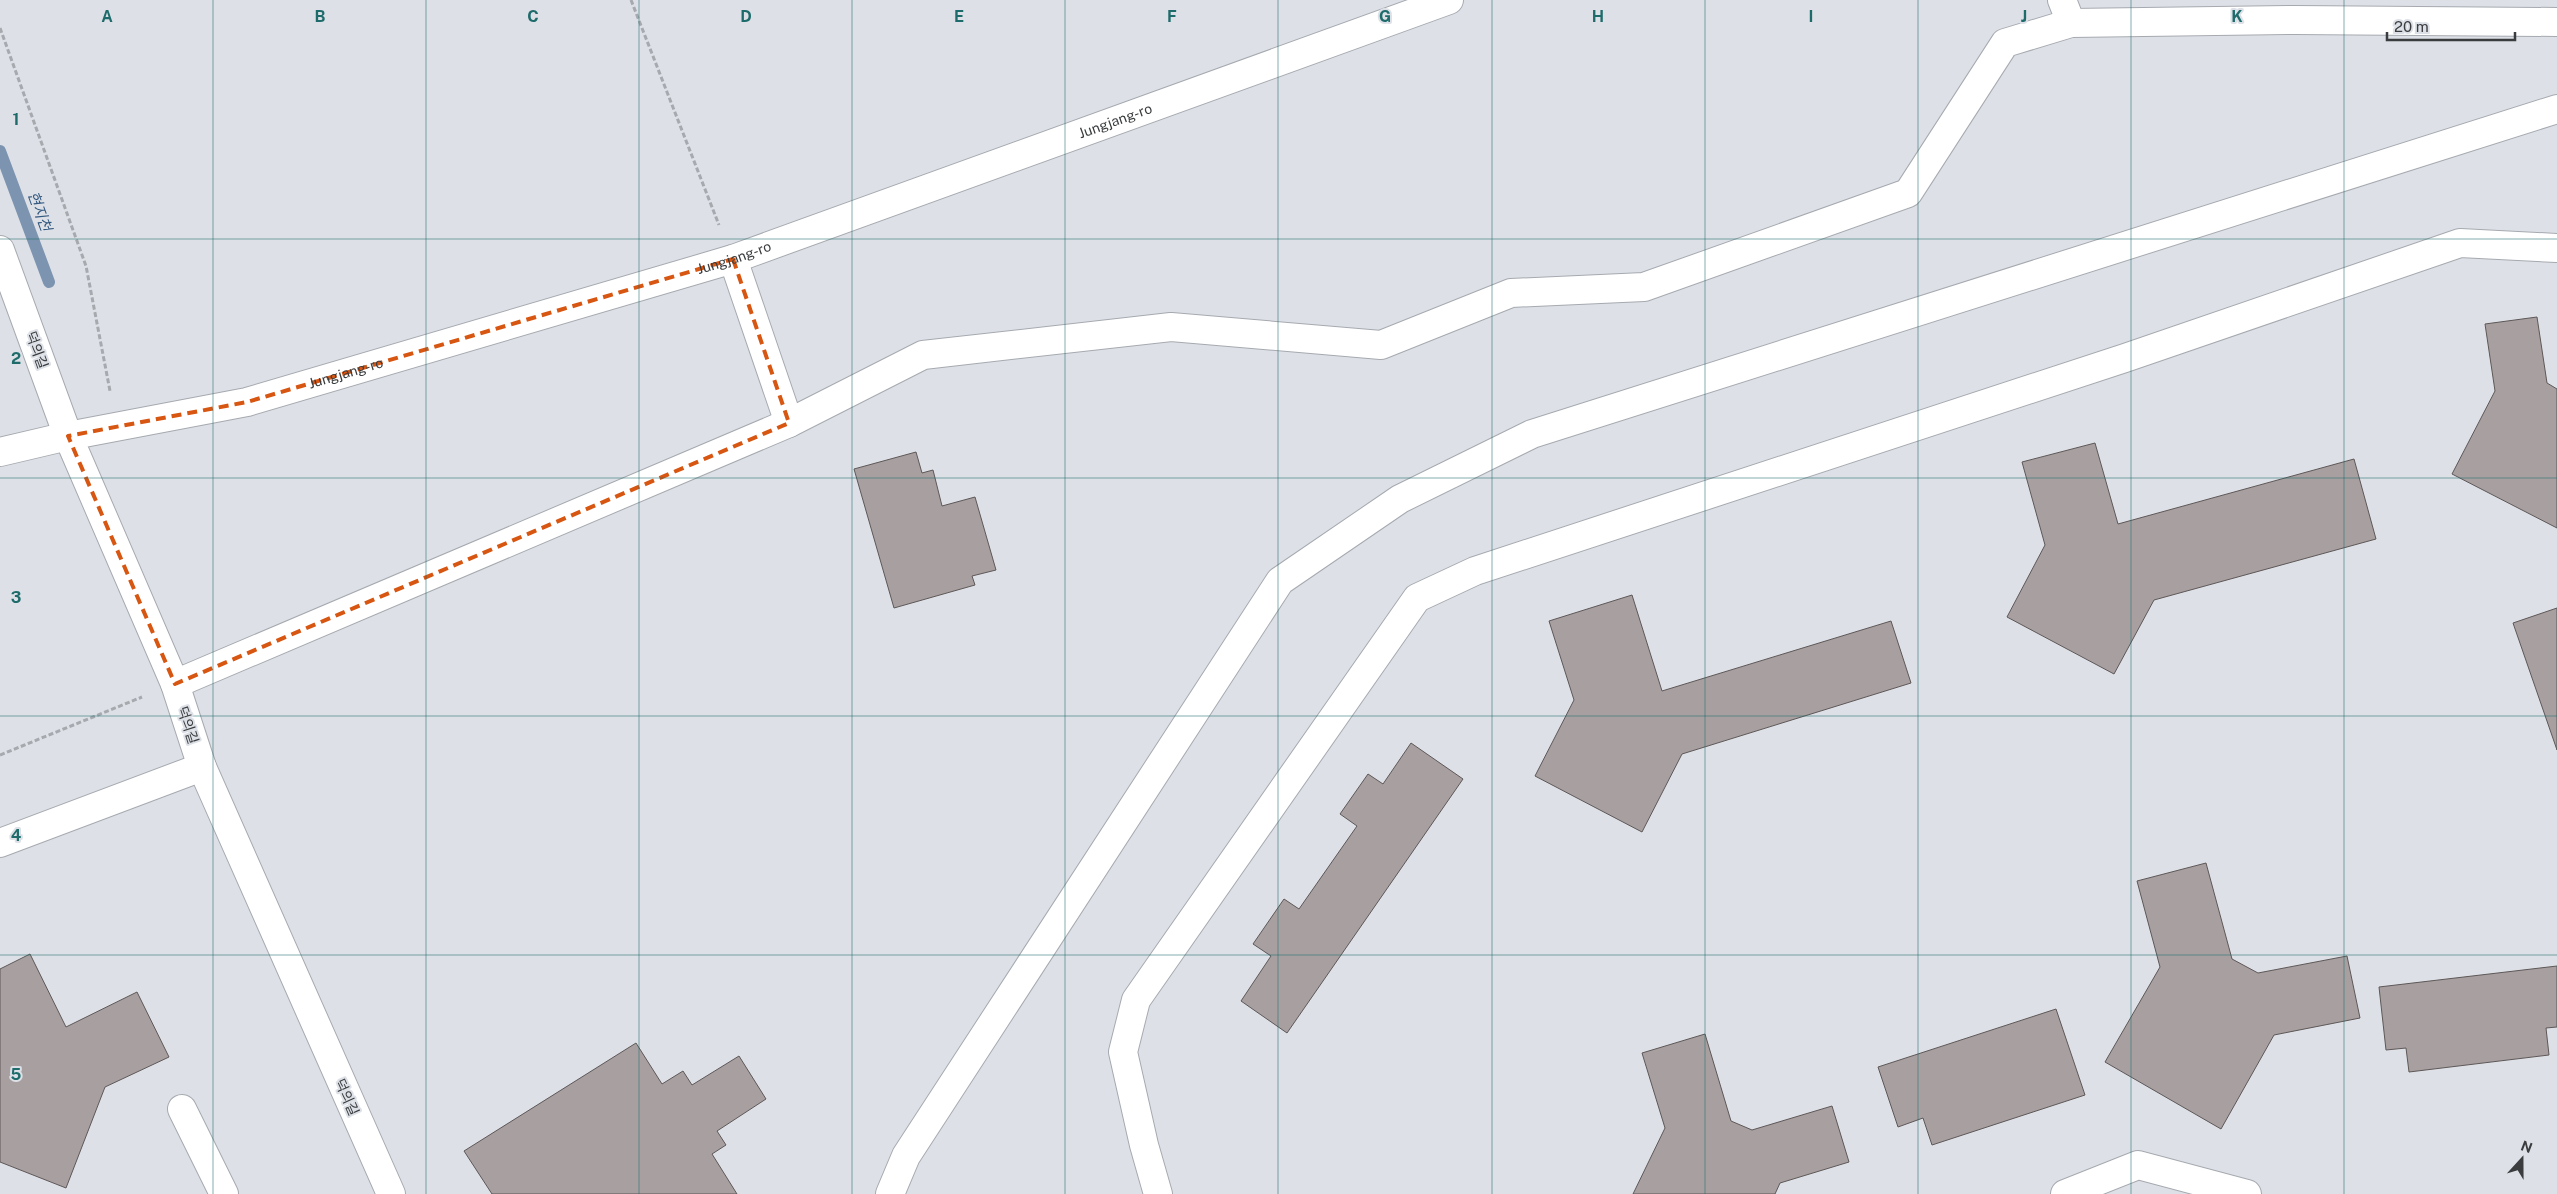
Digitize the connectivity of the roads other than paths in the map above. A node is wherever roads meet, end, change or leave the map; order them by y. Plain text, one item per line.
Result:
1 (1449, 0) edge
2 (2067, 12) edge
3 (2557, 22) edge
4 (2557, 109) edge
5 (2557, 248) edge
6 (0, 250) edge
7 (733, 259) junction
8 (789, 423) junction
9 (68, 436) junction
10 (0, 452) edge
11 (175, 684) junction
12 (202, 767) junction
13 (0, 843) edge
14 (182, 1109) dead end
15 (224, 1194) edge
16 (391, 1194) edge
17 (890, 1194) edge
18 (1158, 1194) edge
19 (2065, 1194) edge
20 (2247, 1194) edge

1 - 7 street, Jungjang-ro
2 - 3 street
2 - 8 street
4 - 17 street
5 - 18 street
6 - 9 street, 덕의길
7 - 8 street
7 - 9 street, Jungjang-ro
8 - 11 street
9 - 10 street, Jungjang-ro
9 - 11 street, 덕의길
11 - 12 street, 덕의길
12 - 13 street
12 - 16 street, 덕의길
14 - 15 street
19 - 20 street

